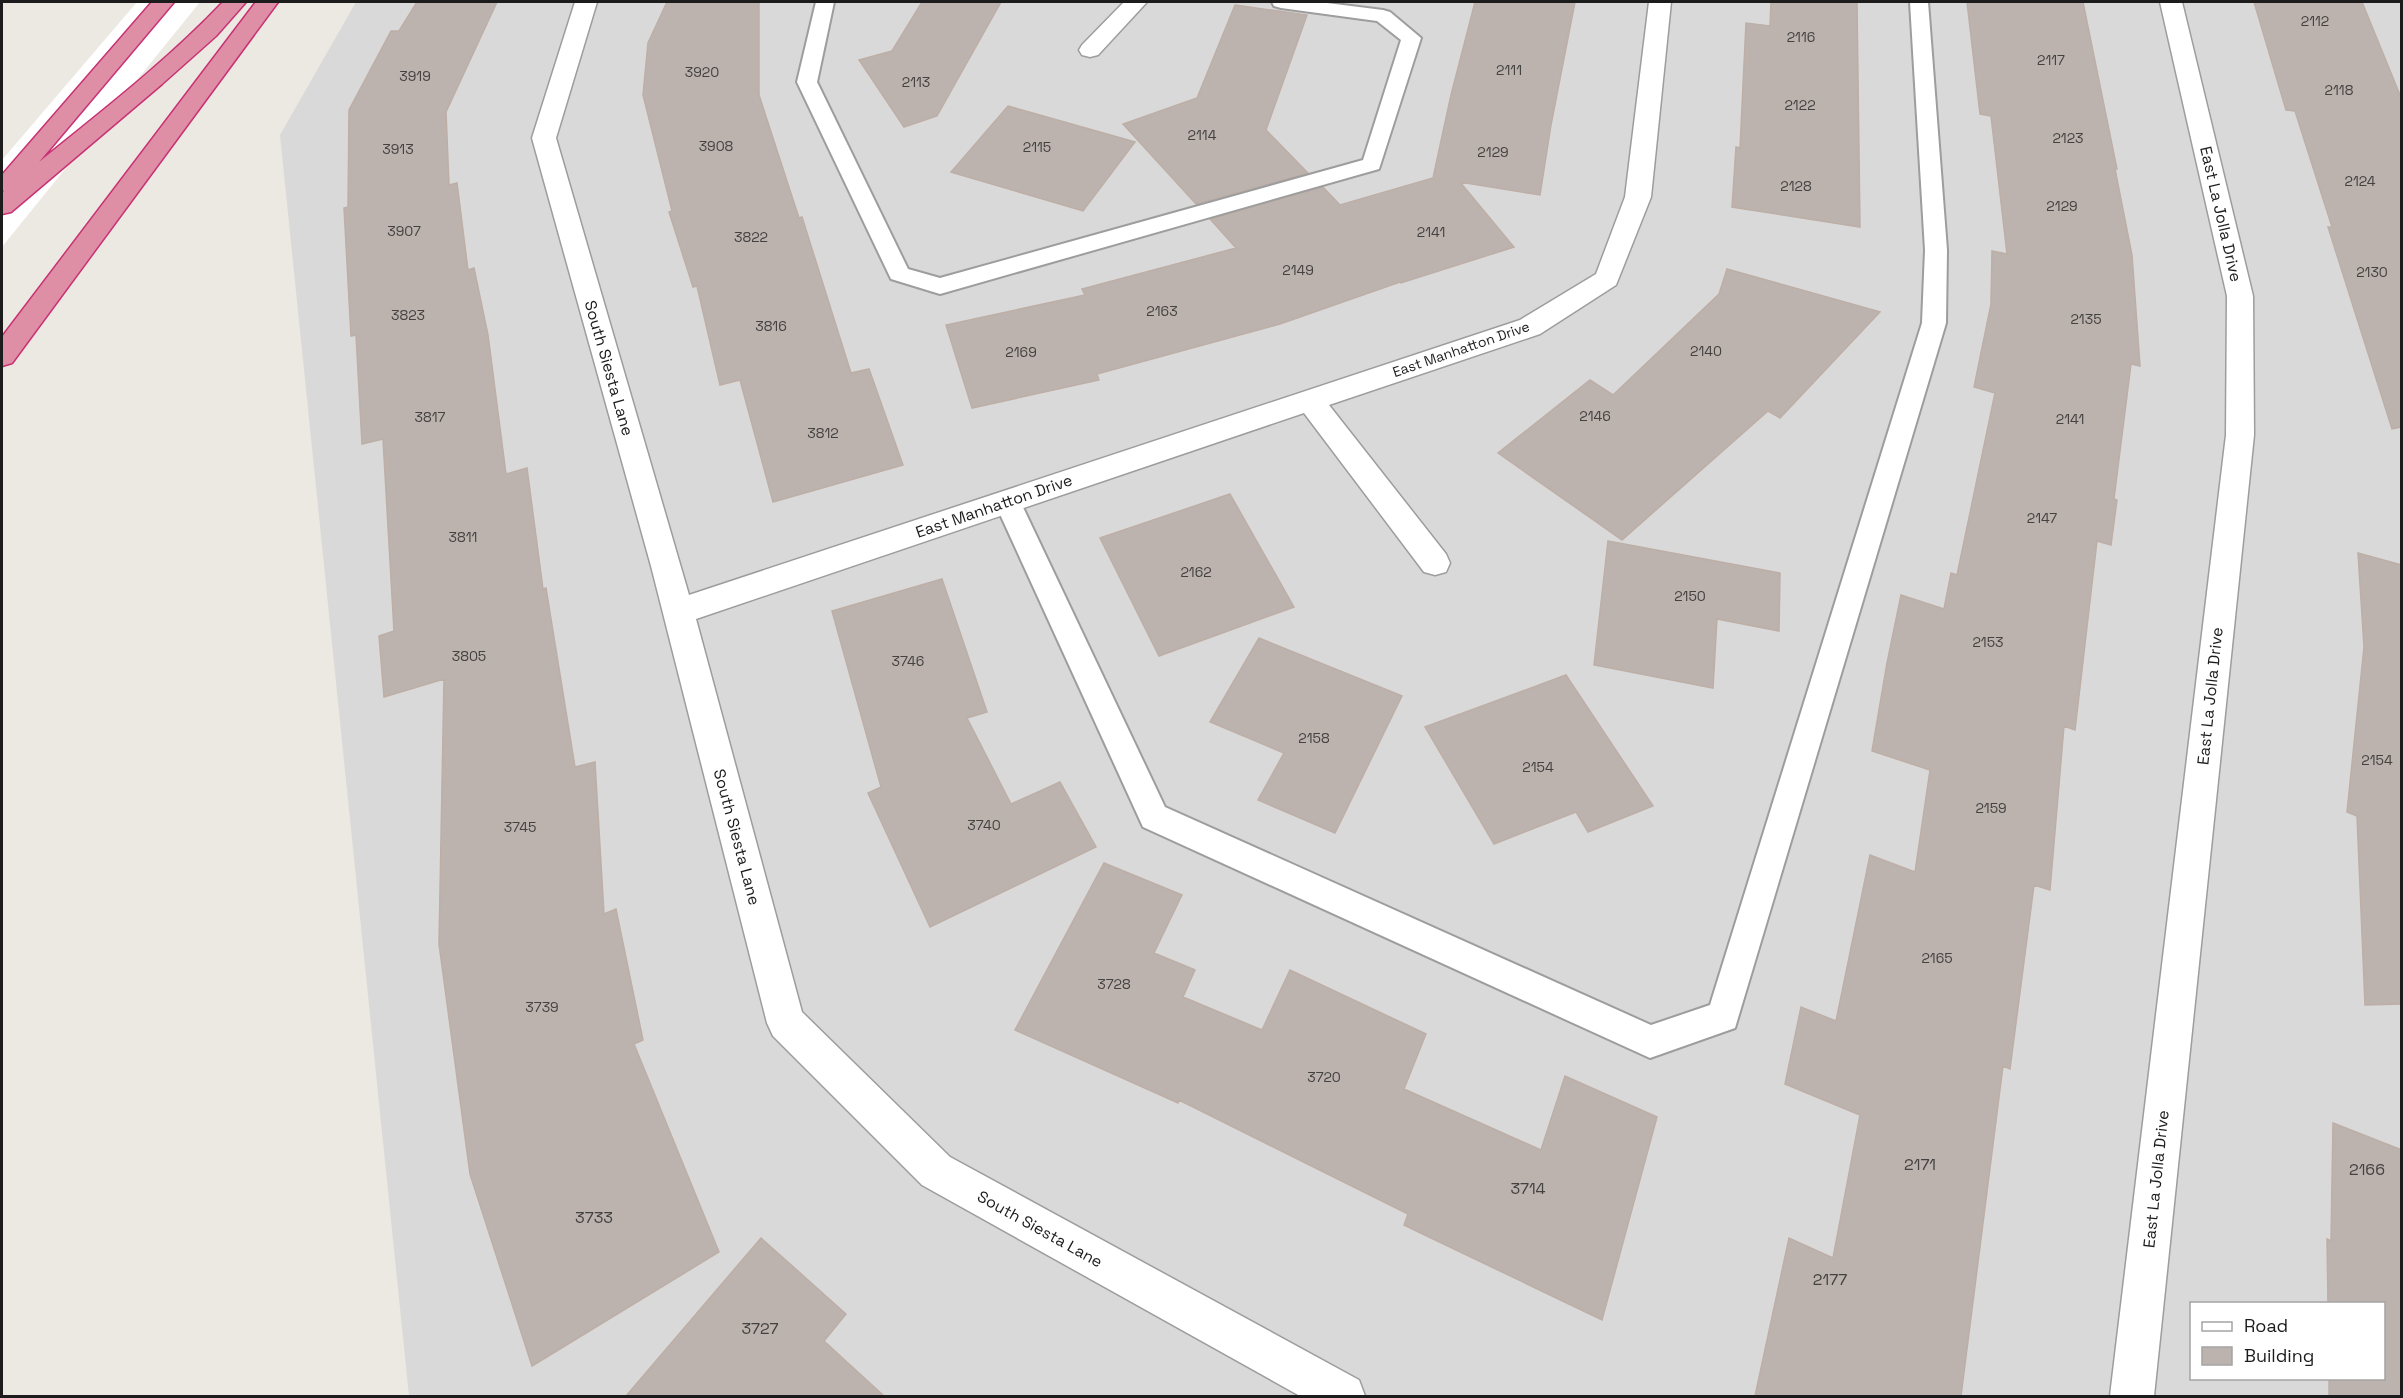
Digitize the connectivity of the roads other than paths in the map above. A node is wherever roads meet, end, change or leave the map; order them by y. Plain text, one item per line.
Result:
1 (163, 2) edge
2 (235, 2) edge
3 (267, 2) edge
4 (586, 2) edge
5 (825, 2) edge
6 (1136, 2) edge
7 (1281, 2) edge
8 (1660, 2) edge
9 (1919, 2) edge
10 (2171, 2) edge
11 (1090, 50) dead end
12 (2, 190) edge
13 (2, 206) edge
14 (2, 356) edge
15 (1310, 400) junction
16 (1007, 501) junction
17 (1434, 562) dead end
18 (677, 612) junction
19 (1343, 1396) edge
20 (2132, 1396) edge

1 - 12 highway
2 - 13 highway
3 - 14 highway
4 - 18 street, South Siesta Lane
5 - 7 lane
6 - 11 street
8 - 15 street, East Manhatton Drive
9 - 16 lane
10 - 20 street, East La Jolla Drive
15 - 16 street, East Manhatton Drive
15 - 17 street
16 - 18 street, East Manhatton Drive
18 - 19 street, South Siesta Lane

